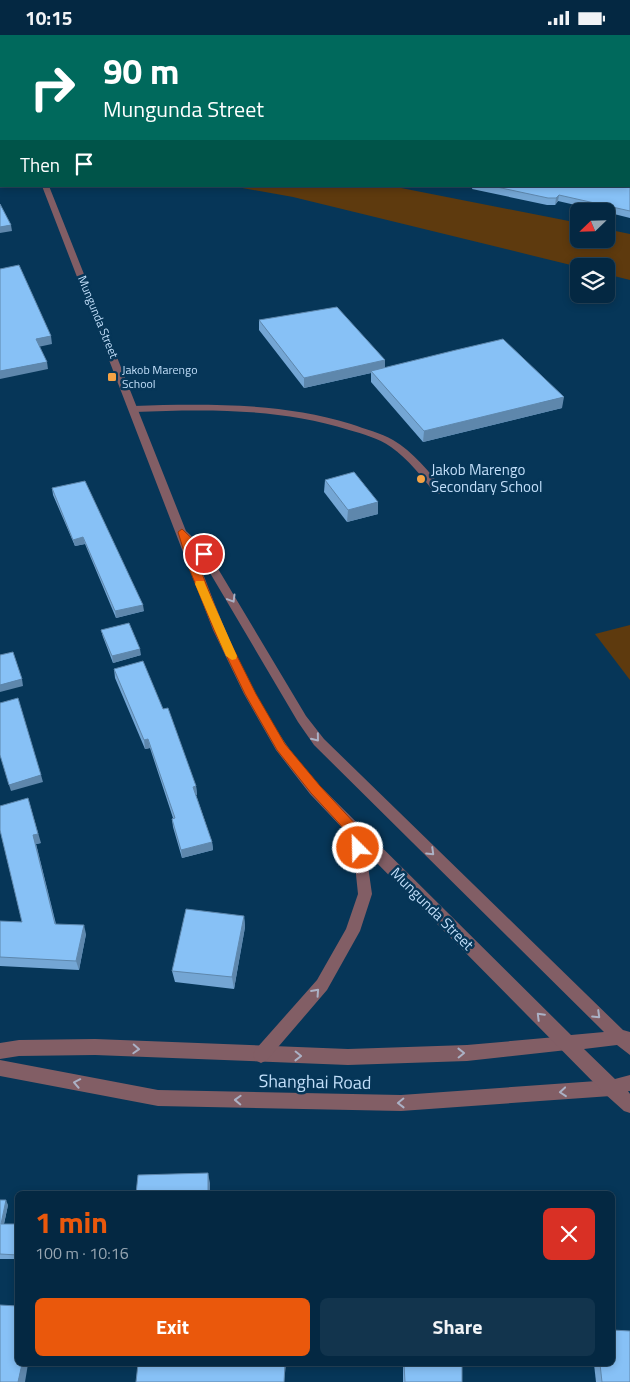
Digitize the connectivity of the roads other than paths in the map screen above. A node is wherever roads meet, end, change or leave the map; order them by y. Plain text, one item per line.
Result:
1 (45, 187) edge
2 (134, 409) junction
3 (440, 491) dead end
4 (182, 532) junction
5 (354, 831) junction
6 (626, 1040) edge
7 (567, 1043) junction
8 (0, 1051) edge
9 (261, 1055) junction
10 (0, 1068) edge
11 (630, 1083) edge
12 (611, 1088) junction
13 (630, 1105) edge

1 - 2 street, Mungunda Street
2 - 3 street
2 - 4 street, Mungunda Street
4 - 5 street, Mungunda Street
4 -> 6 street, Mungunda Street
7 -> 5 street, Mungunda Street
9 -> 5 street
6 - 7 street, Shanghai Road
9 -> 7 street, Shanghai Road
7 - 12 street, Mungunda Street
8 -> 9 street, Shanghai Road
12 -> 10 street, Shanghai Road
11 - 12 street, Shanghai Road
12 - 13 street, Mungunda Street

